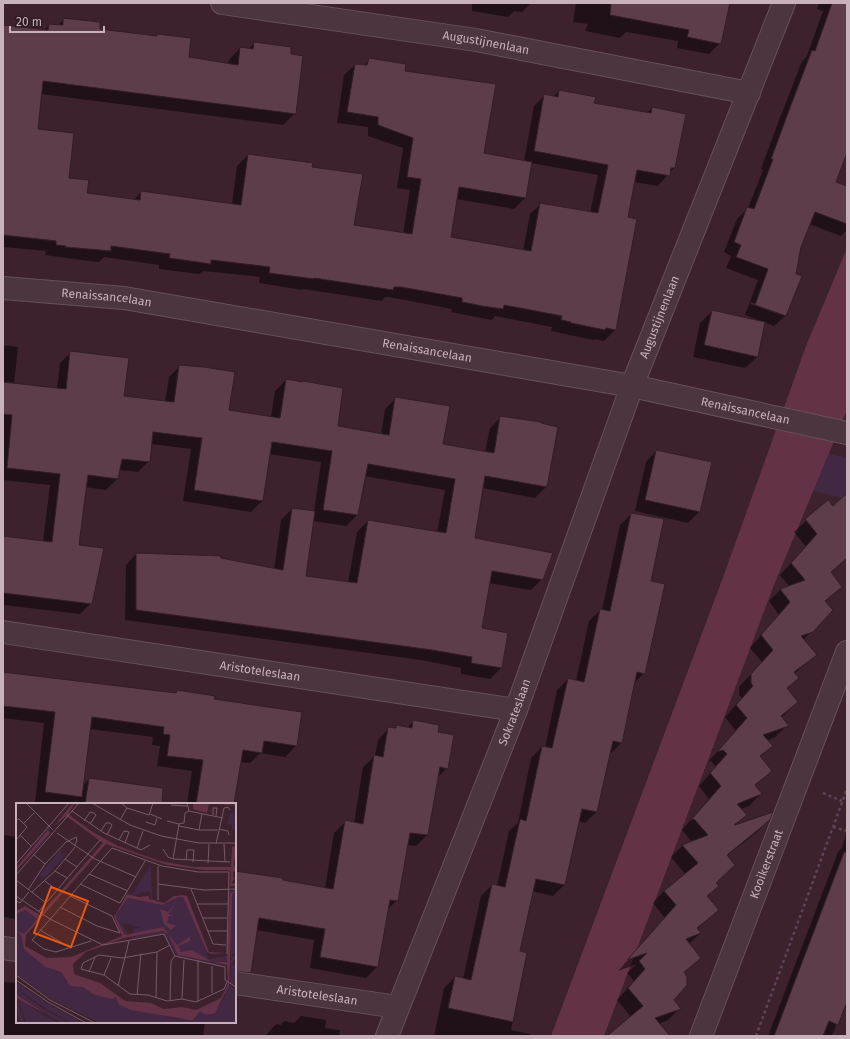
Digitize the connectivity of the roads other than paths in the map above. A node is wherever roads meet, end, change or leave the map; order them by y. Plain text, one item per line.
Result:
1 (222, 3) edge
2 (784, 3) edge
3 (749, 93) junction
4 (3, 288) edge
5 (632, 386) junction
6 (847, 433) edge
7 (3, 632) edge
8 (847, 652) edge
9 (840, 695) edge
10 (516, 710) junction
11 (3, 948) edge
12 (16, 950) edge
13 (236, 983) edge
14 (398, 1007) junction
15 (707, 1034) edge
16 (387, 1036) edge

1 - 3 street, Augustijnenlaan
2 - 3 street, Augustijnenlaan
3 - 5 street, Augustijnenlaan
4 - 5 street, Renaissancelaan
5 - 6 street, Renaissancelaan
5 - 10 street, Sokrateslaan
7 - 10 street, Aristoteleslaan
8 - 9 street, Kooikerstraat
9 - 15 street, Kooikerstraat
10 - 14 street, Sokrateslaan
11 - 12 street
13 - 14 street, Aristoteleslaan
14 - 16 street, Sokrateslaan

